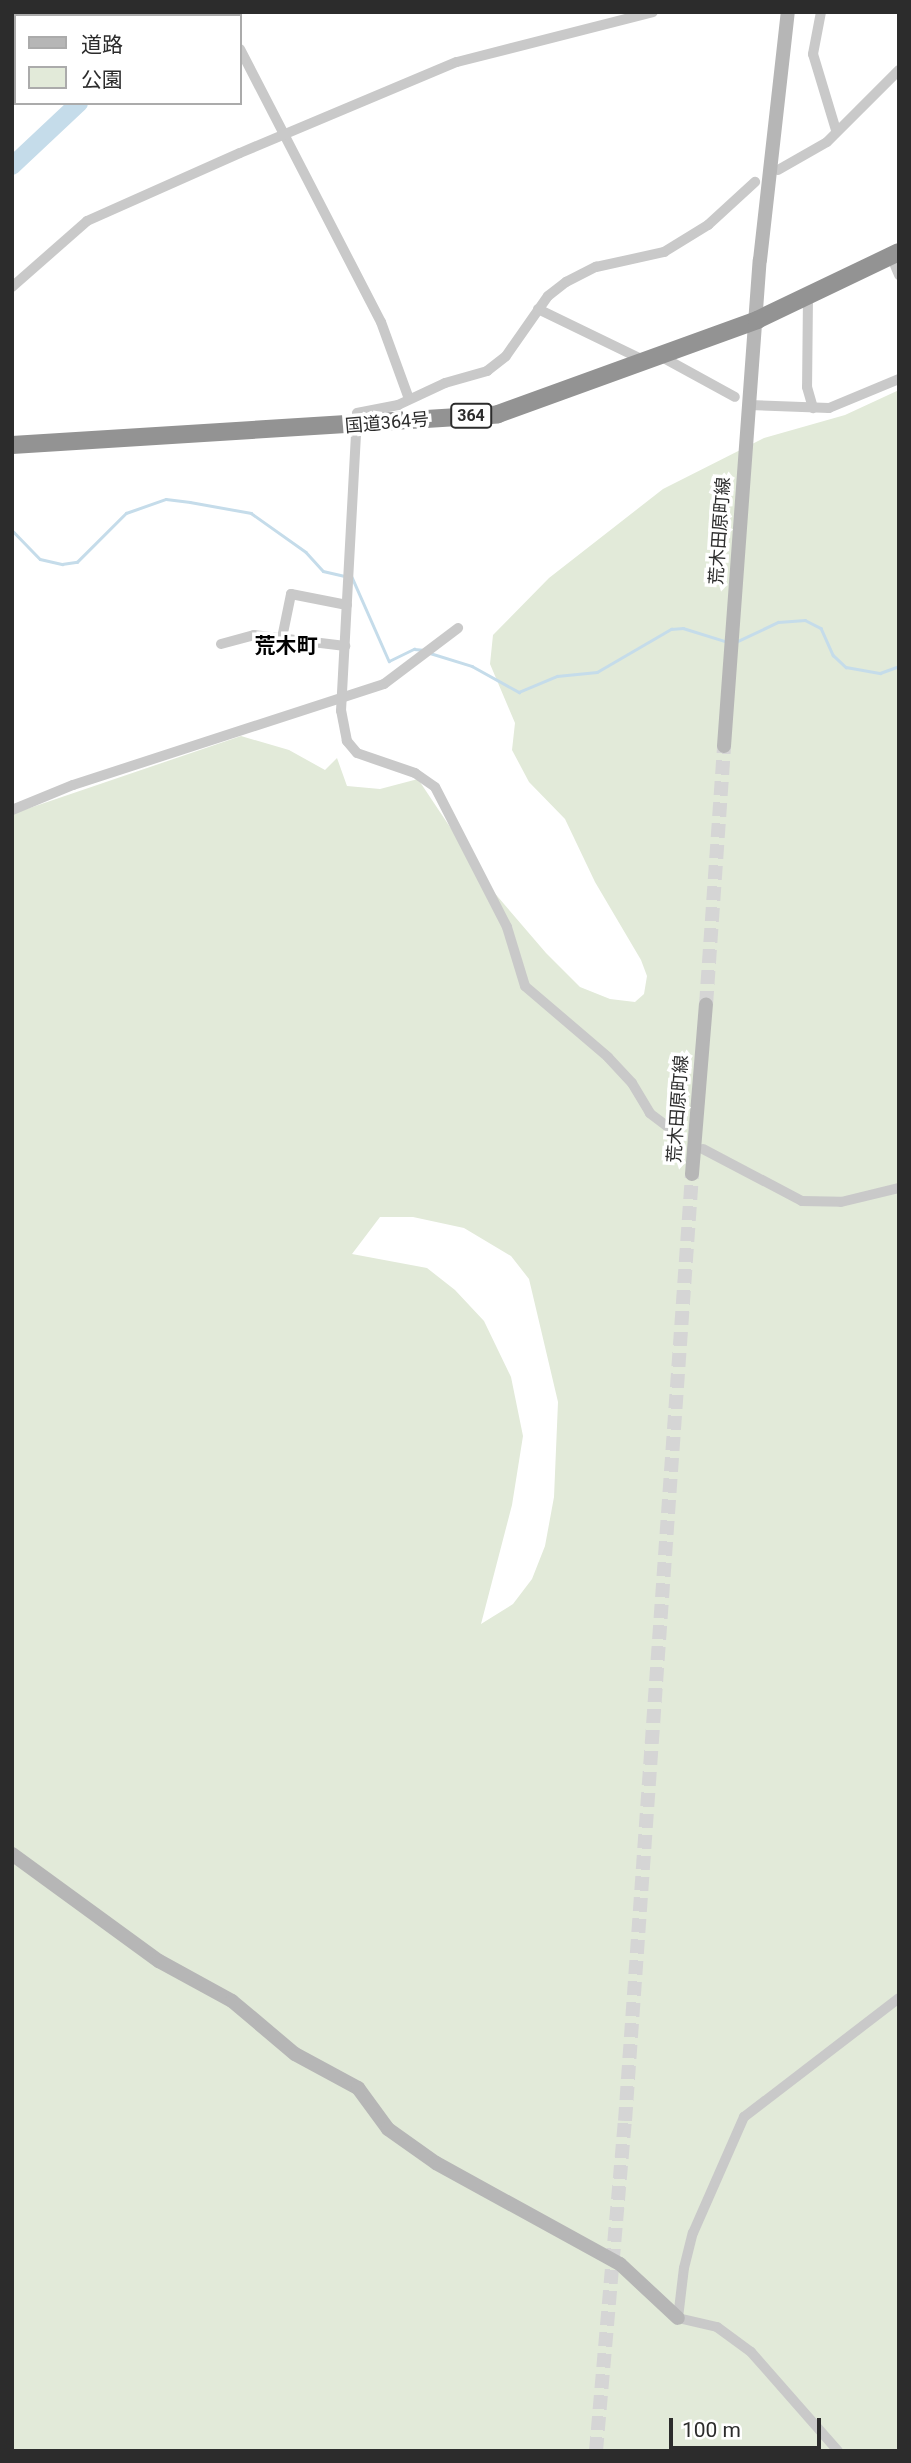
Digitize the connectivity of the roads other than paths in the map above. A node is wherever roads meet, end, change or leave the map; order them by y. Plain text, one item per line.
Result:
1 (653, 12) edge
2 (788, 12) edge
3 (821, 12) edge
4 (242, 53) edge
5 (899, 70) edge
6 (836, 130) junction
7 (286, 134) junction
8 (778, 170) dead end
9 (755, 182) dead end
10 (895, 254) edge
11 (899, 275) edge
12 (12, 287) edge
13 (808, 296) junction
14 (538, 309) junction
15 (757, 320) junction
16 (654, 360) junction
17 (899, 379) edge
18 (735, 397) dead end
19 (409, 400) junction
20 (748, 405) junction
21 (813, 408) junction
22 (356, 426) junction
23 (12, 445) edge
24 (347, 605) junction
25 (458, 628) dead end
26 (282, 638) junction
27 (220, 644) dead end
28 (345, 646) junction
29 (342, 701) junction
30 (724, 746) tunnel mouth
31 (12, 810) edge
32 (706, 1005) tunnel mouth
33 (680, 1136) dead end
34 (703, 1149) dead end
35 (692, 1174) tunnel mouth
36 (899, 1188) edge
37 (12, 1854) edge
38 (899, 1998) edge
39 (678, 2318) junction
40 (838, 2451) edge

1 - 7 street
2 - 15 street, 荒木田原町線
3 - 6 street
4 - 7 street
5 - 6 street
6 - 8 street
7 - 12 street
7 - 19 street
9 - 14 street
10 - 11 street
10 - 13 highway, 国道364号 / 364
13 - 15 highway, 国道364号 / 364
13 - 21 street
14 - 16 street
14 - 19 street
15 - 16 highway, 国道364号 / 364
15 - 20 street, 荒木田原町線
16 - 18 street
16 - 22 highway, 国道364号 / 364
17 - 21 street
19 - 22 street
20 - 21 street
20 - 30 street, 荒木田原町線
22 - 23 highway, 国道364号 / 364
22 - 24 street
24 - 26 street
24 - 28 street
25 - 29 street
26 - 27 street
26 - 28 street
28 - 29 street
29 - 31 street
29 - 33 street
32 - 35 street, 荒木田原町線
34 - 36 street
37 - 39 street
38 - 39 street
39 - 40 street

